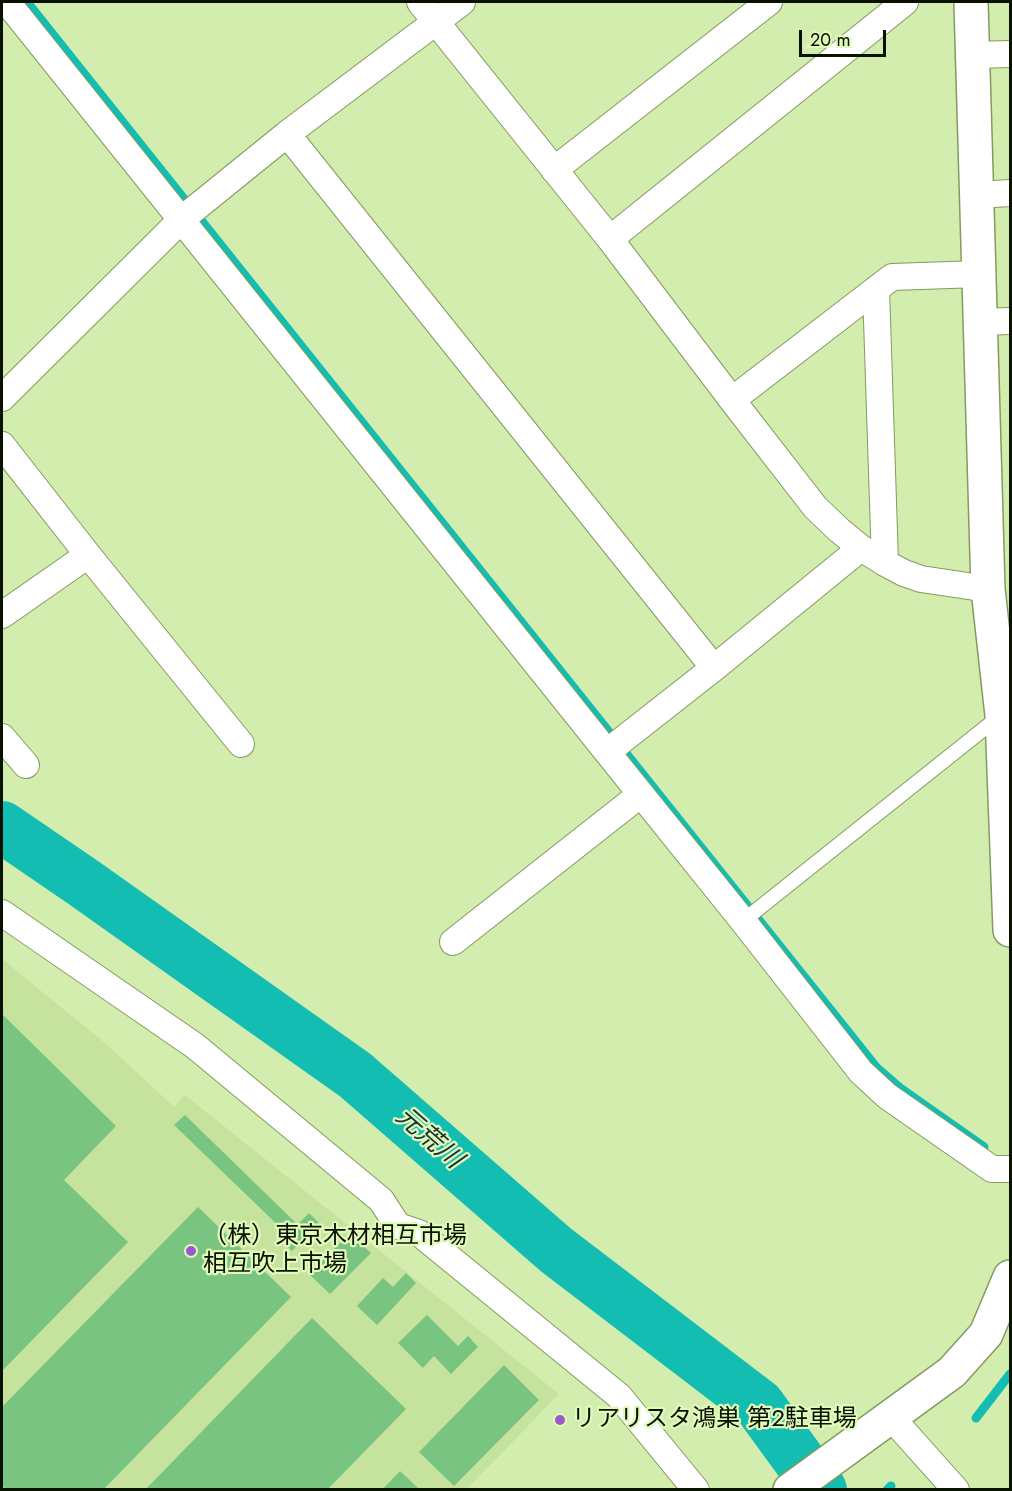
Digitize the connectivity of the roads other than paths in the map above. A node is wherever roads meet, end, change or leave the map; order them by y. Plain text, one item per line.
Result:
1 (8, 2) edge
2 (420, 2) edge
3 (462, 2) edge
4 (769, 2) edge
5 (905, 2) edge
6 (971, 2) edge
7 (437, 21) junction
8 (1011, 54) edge
9 (973, 55) junction
10 (287, 134) junction
11 (554, 170) junction
12 (1011, 193) edge
13 (976, 195) junction
14 (182, 219) junction
15 (610, 239) junction
16 (979, 274) junction
17 (876, 289) junction
18 (996, 322) edge
19 (2, 398) edge
20 (732, 400) junction
21 (2, 445) edge
22 (861, 548) junction
23 (88, 555) junction
24 (885, 563) junction
25 (988, 589) junction
26 (2, 615) edge
27 (714, 668) junction
28 (1006, 715) edge
29 (2, 737) edge
30 (241, 744) dead end
31 (607, 752) junction
32 (26, 765) dead end
33 (641, 794) junction
34 (2, 913) edge
35 (743, 921) junction
36 (1011, 930) edge
37 (453, 942) dead end
38 (1011, 1169) edge
39 (1011, 1277) edge
40 (879, 1425) junction
41 (696, 1490) edge
42 (790, 1490) edge
43 (956, 1490) edge

1 - 14 street
2 - 7 street
3 - 7 street
4 - 11 street
5 - 15 street
6 - 9 street
7 - 10 street
7 - 11 street
8 - 9 street
9 - 13 street
10 - 14 street
10 - 27 street
11 - 15 street
12 - 13 street
13 - 16 street
14 - 19 street
14 - 31 street
15 - 20 street
16 - 17 street
16 - 18 street
17 - 20 street
17 - 24 street
18 - 25 street
20 - 22 street
21 - 23 street
22 - 24 street
22 - 27 street
23 - 26 street
23 - 30 street
24 - 25 street
25 - 28 street
27 - 31 street
28 - 35 lane
28 - 36 street
29 - 32 street
31 - 33 street
33 - 35 street
33 - 37 street
34 - 41 street
35 - 38 street
39 - 40 street
40 - 42 street
40 - 43 street

